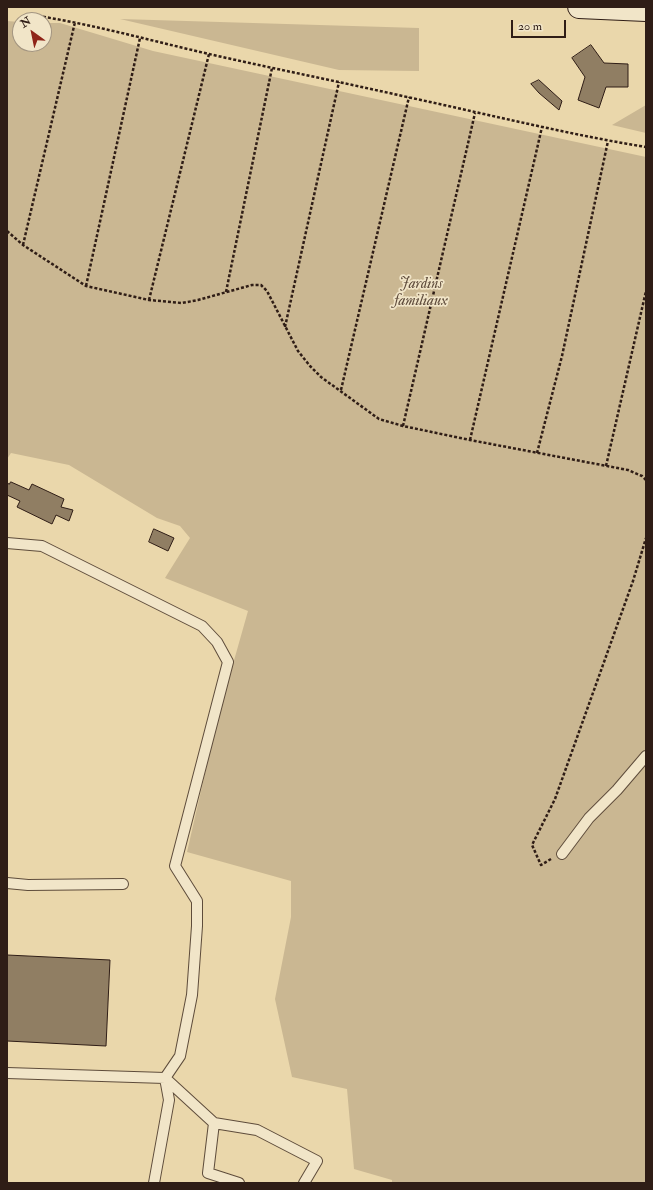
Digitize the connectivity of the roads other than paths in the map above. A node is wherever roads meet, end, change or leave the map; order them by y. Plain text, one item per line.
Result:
1 (579, 7) edge
2 (646, 10) edge
3 (7, 543) edge
4 (646, 756) edge
5 (562, 854) road end
6 (7, 883) edge
7 (123, 884) dead end
8 (7, 1073) edge
9 (165, 1078) junction
10 (214, 1123) junction
11 (154, 1183) edge
12 (239, 1183) edge
13 (304, 1183) edge

1 - 2 main road
3 - 9 lane
4 - 5 lane
6 - 7 lane
8 - 9 lane
9 - 10 lane
9 - 11 lane
10 - 12 lane
10 - 13 lane

